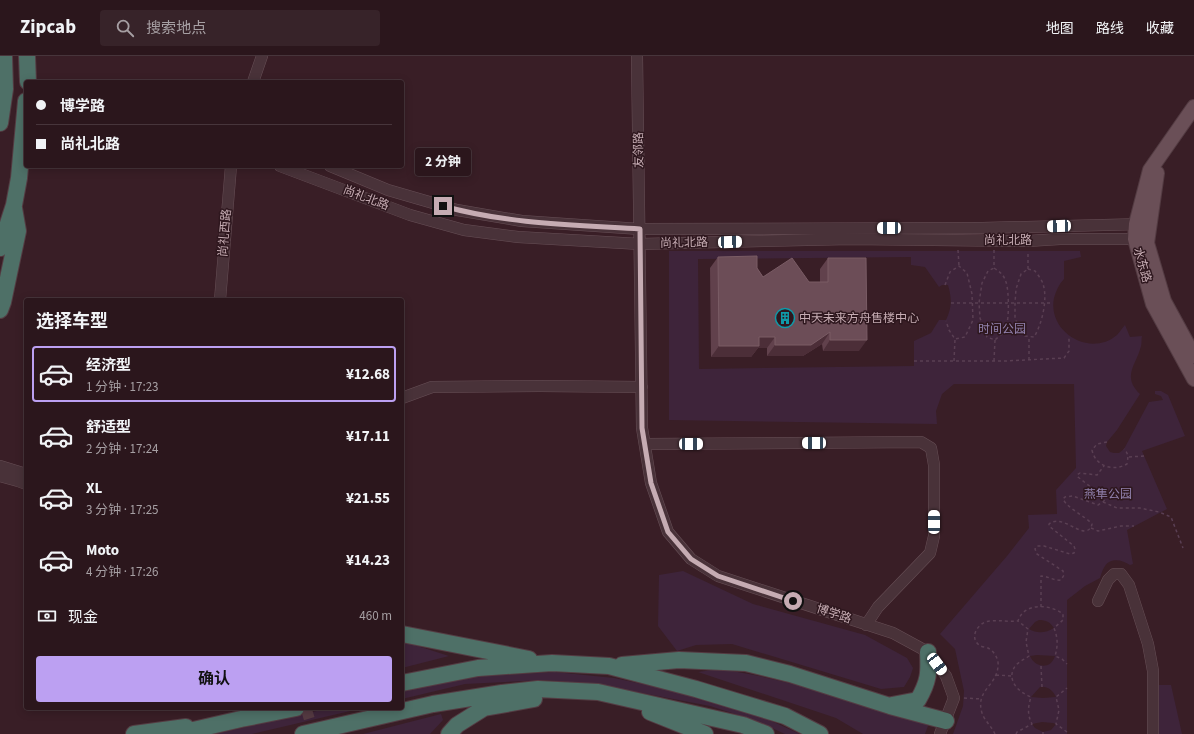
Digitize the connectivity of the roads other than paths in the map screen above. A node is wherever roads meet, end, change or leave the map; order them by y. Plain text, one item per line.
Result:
1 (4, 56) edge
2 (27, 56) edge
3 (262, 56) edge
4 (637, 56) edge
5 (28, 80) edge
6 (255, 80) edge
7 (1194, 107) edge
8 (1194, 121) edge
9 (0, 123) edge
10 (24, 123) edge
11 (231, 168) edge
12 (285, 168) edge
13 (335, 168) edge
14 (14, 205) junction
15 (1143, 224) junction
16 (640, 229) junction
17 (1141, 241) junction
18 (640, 244) junction
19 (0, 248) edge
20 (220, 298) edge
21 (0, 310) edge
22 (1194, 356) edge
23 (1194, 379) edge
24 (642, 387) junction
25 (404, 397) edge
26 (645, 444) junction
27 (0, 466) edge
28 (24, 473) edge
29 (0, 476) edge
30 (24, 483) edge
31 (1098, 602) dead end
32 (866, 625) junction
33 (404, 634) edge
34 (928, 652) junction
35 (552, 664) junction
36 (609, 666) junction
37 (404, 684) edge
38 (573, 691) junction
39 (598, 692) junction
40 (890, 706) junction
41 (286, 710) edge
42 (241, 719) junction
43 (943, 728) edge
44 (134, 734) edge
45 (176, 734) edge
46 (302, 734) edge
47 (449, 734) edge
48 (705, 734) edge
49 (766, 734) edge
50 (820, 734) edge
51 (1153, 734) edge

1 - 9 highway
2 - 5 highway
3 - 6 street
4 - 16 street, 友邻路
7 - 15 main road, 水东路
8 - 15 main road, 水东路
10 - 14 highway
11 - 20 street, 尚礼西路
12 - 18 street, 尚礼北路
13 - 16 street, 尚礼北路
14 - 19 highway
14 - 21 highway
15 - 16 street, 尚礼北路
15 - 17 main road, 水东路
16 - 18 street, 友邻路
17 - 18 street, 尚礼北路
17 - 22 main road, 水东路
17 - 23 main road, 水东路
18 - 24 street, 博学路
24 - 25 street
24 - 26 street, 博学路
26 - 32 street, 博学路
26 - 32 street
27 - 28 street
29 - 30 street
31 - 51 street
32 - 34 street, 博学路
33 - 35 highway
34 - 40 highway
34 - 43 street, 博学路
35 - 36 highway
35 - 37 highway
36 - 40 highway
36 - 50 highway
38 - 39 highway
38 - 46 highway
38 - 47 highway
39 - 48 highway
39 - 49 highway
40 - 43 highway
41 - 42 highway
42 - 44 highway
42 - 45 highway

